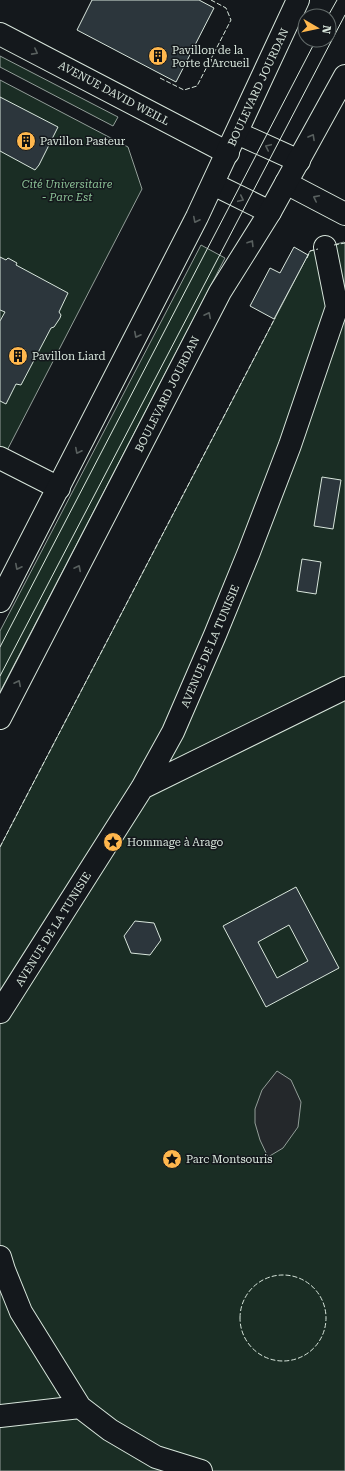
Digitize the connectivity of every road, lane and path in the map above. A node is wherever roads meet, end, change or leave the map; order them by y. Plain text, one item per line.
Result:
1 (295, 1) edge
2 (0, 34) edge
3 (345, 76) edge
4 (237, 133) junction
5 (228, 152) junction
6 (299, 161) junction
7 (286, 183) junction
8 (213, 184) junction
9 (270, 212) junction
10 (345, 214) edge
11 (325, 247) dead end
12 (341, 311) edge
13 (0, 458) edge
14 (59, 488) junction
15 (0, 601) edge
16 (345, 688) edge
17 (0, 718) edge
18 (142, 788) junction
19 (0, 1012) edge
20 (0, 1256) edge
21 (80, 1407) junction
22 (0, 1416) edge
23 (201, 1471) edge

1 - 4 street, BOULEVARD JOURDAN
2 -> 5 street, AVENUE DAVID WEILL
6 -> 3 street, BOULEVARD JOURDAN
4 - 5 street, BOULEVARD JOURDAN
6 -> 4 street
5 - 8 street, BOULEVARD JOURDAN
6 - 7 street, BOULEVARD JOURDAN
7 - 9 street, BOULEVARD JOURDAN
10 -> 7 street
8 -> 9 street
8 -> 14 street, BOULEVARD JOURDAN
17 -> 9 street, BOULEVARD JOURDAN
11 - 12 street, AVENUE DE LA TUNISIE
12 - 18 street, AVENUE DE LA TUNISIE
13 - 14 street
14 -> 15 street, BOULEVARD JOURDAN
16 - 18 street
18 - 19 street, AVENUE DE LA TUNISIE
20 - 21 street
21 - 22 street
21 - 23 street

